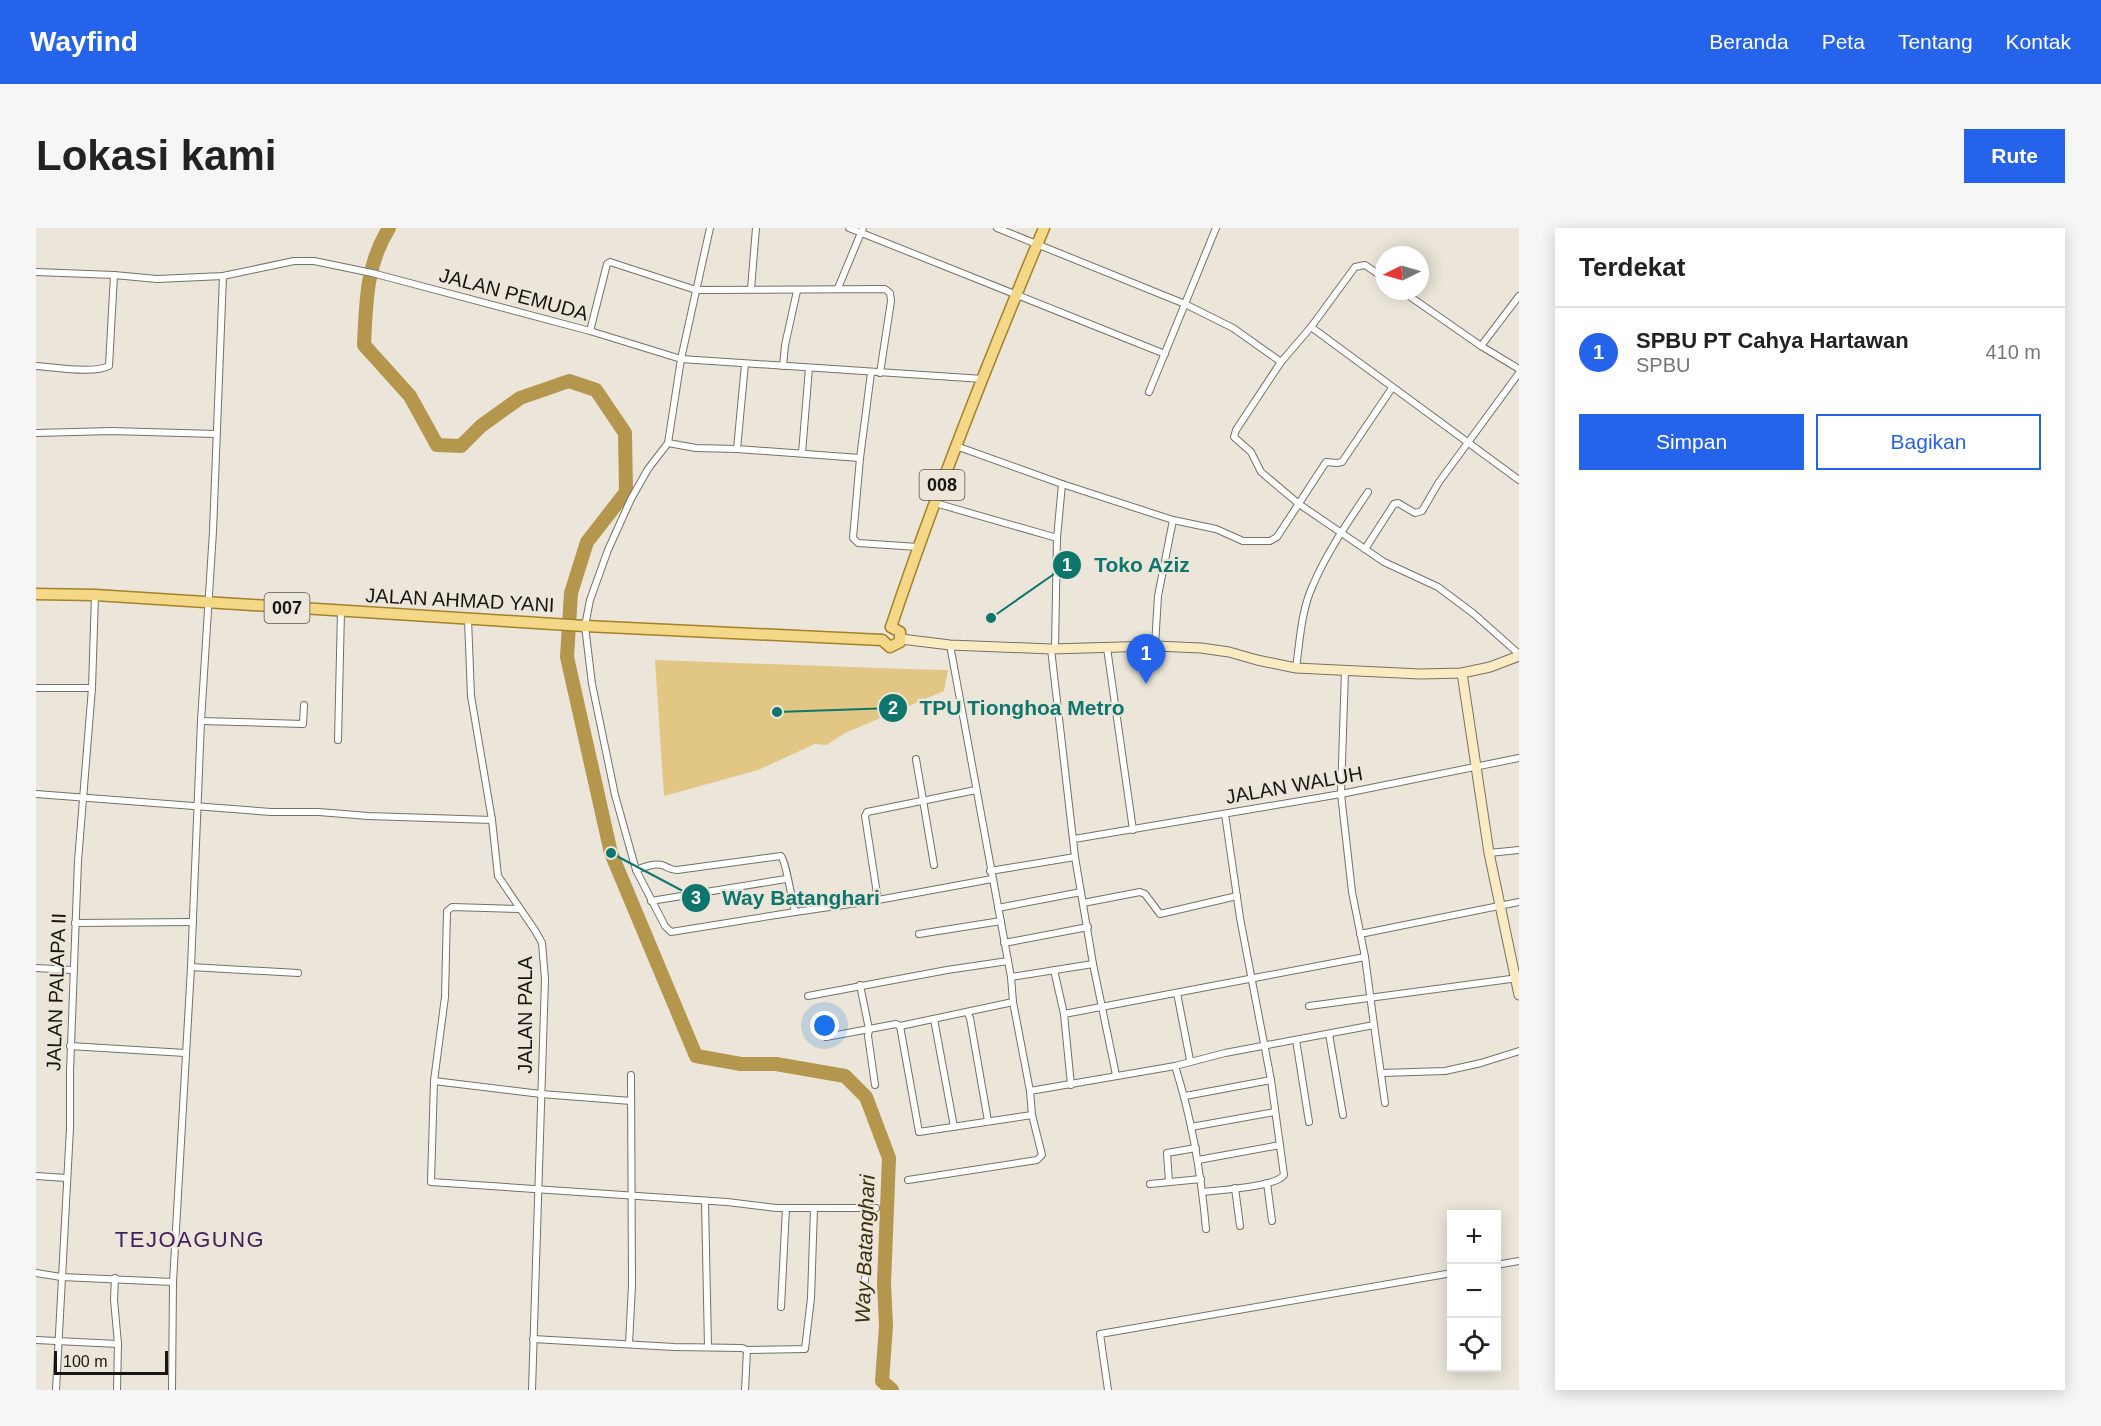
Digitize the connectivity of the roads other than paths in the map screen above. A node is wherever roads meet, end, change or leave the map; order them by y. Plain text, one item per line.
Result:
1 (710, 228) edge
2 (756, 228) edge
3 (849, 228) edge
4 (997, 228) edge
5 (1044, 228) edge
6 (1216, 228) edge
7 (862, 230) edge
8 (1037, 245) junction
9 (36, 272) edge
10 (1375, 272) edge
11 (114, 275) junction
12 (223, 276) junction
13 (838, 288) junction
14 (751, 289) junction
15 (696, 290) junction
16 (797, 291) junction
17 (1018, 294) junction
18 (1519, 296) edge
19 (1415, 300) edge
20 (1185, 304) junction
21 (1311, 327) junction
22 (590, 332) junction
23 (1481, 346) junction
24 (1165, 354) junction
25 (681, 359) junction
26 (1281, 362) junction
27 (745, 364) junction
28 (36, 366) edge
29 (783, 366) junction
30 (808, 368) junction
31 (1519, 371) edge
32 (871, 373) junction
33 (880, 373) junction
34 (983, 379) junction
35 (1392, 388) junction
36 (1149, 392) dead end
37 (36, 433) edge
38 (216, 434) junction
39 (1468, 442) junction
40 (668, 443) junction
41 (956, 446) junction
42 (737, 449) junction
43 (802, 453) junction
44 (860, 458) junction
45 (1519, 480) edge
46 (1062, 484) junction
47 (1368, 492) dead end
48 (934, 503) junction
49 (1299, 504) junction
50 (1173, 520) junction
51 (1340, 533) junction
52 (1057, 538) junction
53 (918, 546) junction
54 (1365, 549) junction
55 (36, 594) edge
56 (95, 595) junction
57 (209, 604) junction
58 (341, 611) junction
59 (468, 619) junction
60 (582, 626) junction
61 (891, 627) junction
62 (901, 639) junction
63 (882, 640) junction
64 (950, 645) junction
65 (1155, 646) junction
66 (1107, 648) junction
67 (1053, 649) junction
68 (1519, 655) edge
69 (1296, 668) junction
70 (1345, 670) junction
71 (1462, 673) junction
72 (36, 688) edge
73 (92, 688) junction
74 (304, 705) dead end
75 (201, 721) junction
76 (338, 740) dead end
77 (1519, 758) edge
78 (916, 759) dead end
79 (1475, 766) junction
80 (976, 790) junction
81 (36, 794) edge
82 (1341, 794) junction
83 (83, 797) junction
84 (924, 801) junction
85 (197, 807) junction
86 (1225, 814) junction
87 (492, 820) junction
88 (1133, 830) junction
89 (1074, 839) junction
90 (1519, 850) edge
91 (1489, 853) junction
92 (1075, 857) junction
93 (933, 865) dead end
94 (636, 870) junction
95 (991, 875) junction
96 (786, 879) junction
97 (1081, 892) junction
98 (1237, 896) junction
99 (878, 900) junction
100 (651, 901) junction
101 (1519, 902) edge
102 (1083, 903) junction
103 (1501, 906) junction
104 (998, 908) junction
105 (520, 909) junction
106 (795, 912) junction
107 (1001, 921) junction
108 (193, 922) junction
109 (75, 923) junction
110 (1088, 927) junction
111 (918, 934) dead end
112 (1360, 934) junction
113 (1004, 943) junction
114 (1365, 957) junction
115 (1008, 961) junction
116 (1093, 964) junction
117 (191, 967) junction
118 (36, 968) edge
119 (73, 970) junction
120 (1054, 970) junction
121 (298, 973) dead end
122 (1011, 977) junction
123 (1518, 978) edge
124 (1251, 979) junction
125 (860, 985) junction
126 (1178, 993) junction
127 (1519, 994) edge
128 (808, 996) dead end
129 (1370, 997) junction
130 (1013, 1002) junction
131 (1309, 1006) dead end
132 (1102, 1008) junction
133 (967, 1012) junction
134 (1064, 1014) junction
135 (934, 1019) junction
136 (1374, 1025) junction
137 (900, 1026) junction
138 (869, 1029) junction
139 (1329, 1034) junction
140 (826, 1036) dead end
141 (1296, 1040) junction
142 (70, 1046) junction
143 (1264, 1047) junction
144 (1519, 1051) edge
145 (185, 1053) junction
146 (1190, 1060) junction
147 (1175, 1066) junction
148 (1382, 1073) junction
149 (631, 1075) dead end
150 (1116, 1076) junction
151 (1271, 1080) junction
152 (434, 1081) junction
153 (875, 1085) dead end
154 (1071, 1085) junction
155 (1030, 1091) junction
156 (541, 1094) junction
157 (1185, 1096) junction
158 (631, 1101) junction
159 (1385, 1103) dead end
160 (1275, 1112) junction
161 (1032, 1115) junction
162 (1343, 1115) dead end
163 (988, 1121) junction
164 (1309, 1122) dead end
165 (954, 1127) junction
166 (1191, 1127) junction
167 (1280, 1145) junction
168 (1196, 1148) junction
169 (1198, 1160) junction
170 (36, 1176) edge
171 (67, 1178) junction
172 (1201, 1179) junction
173 (908, 1180) dead end
174 (1169, 1182) junction
175 (1267, 1183) junction
176 (1150, 1184) dead end
177 (1235, 1188) junction
178 (537, 1190) junction
179 (1203, 1192) junction
180 (632, 1197) junction
181 (705, 1201) junction
182 (786, 1208) junction
183 (814, 1208) junction
184 (1272, 1221) dead end
185 (1240, 1226) dead end
186 (1206, 1229) dead end
187 (1519, 1261) edge
188 (1501, 1264) edge
189 (36, 1273) edge
190 (1447, 1274) edge
191 (61, 1276) junction
192 (115, 1278) junction
193 (173, 1282) junction
194 (781, 1307) dead end
195 (863, 1308) dead end
196 (533, 1339) junction
197 (36, 1340) edge
198 (59, 1341) junction
199 (118, 1344) junction
200 (629, 1344) junction
201 (708, 1347) junction
202 (747, 1350) junction
203 (56, 1390) edge
204 (117, 1390) edge
205 (172, 1390) edge
206 (532, 1390) edge
207 (745, 1390) edge
208 (1108, 1390) edge

1 - 15 street
2 - 14 street
3 - 7 street
4 - 8 street
5 - 8 main road, 008
6 - 20 street
7 - 13 street
7 - 17 street
8 - 17 main road, 008
8 - 20 street
9 - 11 street, JALAN PEMUDA
10 - 21 street
11 - 12 street, JALAN PEMUDA
11 - 28 street
12 - 22 street, JALAN PEMUDA
12 - 38 street
13 - 16 street
13 - 33 street
14 - 15 street
14 - 16 street
15 - 22 street
15 - 25 street
16 - 29 street
17 - 24 street
17 - 34 main road, 008
18 - 23 street
19 - 23 street
20 - 24 street
20 - 26 street
21 - 26 street
21 - 35 street
22 - 25 street, JALAN PEMUDA
23 - 31 street
24 - 36 street
25 - 27 street, JALAN PEMUDA
25 - 40 street
26 - 49 street
27 - 29 street, JALAN PEMUDA
27 - 42 street
29 - 30 street, JALAN PEMUDA
30 - 32 street, JALAN PEMUDA
30 - 43 street
31 - 39 street
32 - 33 street, JALAN PEMUDA
32 - 44 street
33 - 34 street, JALAN PEMUDA
34 - 41 main road, 008
35 - 39 street
35 - 49 street
37 - 38 street
38 - 57 street
39 - 45 street
39 - 54 street
40 - 42 street
40 - 60 street
41 - 46 street
41 - 48 main road, 008
42 - 43 street
43 - 44 street
44 - 53 street
46 - 50 street
46 - 52 street
47 - 51 street
48 - 52 street
48 - 53 main road, 008
49 - 50 street
49 - 51 street
50 - 65 street
51 - 54 street
51 - 69 street
52 - 67 street
53 - 61 main road, 008
54 - 68 street
55 - 56 main road, JALAN AHMAD YANI / 007
56 - 57 main road, JALAN AHMAD YANI / 007
56 - 73 street, JALAN PALAPA II
57 - 58 main road, JALAN AHMAD YANI / 007
57 - 75 street
58 - 59 main road, JALAN AHMAD YANI / 007
58 - 76 street
59 - 60 main road, JALAN AHMAD YANI / 007
59 - 87 street, JALAN PALA
60 - 63 main road, JALAN AHMAD YANI / 007
60 - 94 street
61 - 62 main road
61 - 63 main road, 008
62 - 63 main road
62 - 64 street
64 - 67 street
64 - 80 street
65 - 66 street
65 - 69 street
66 - 67 street
66 - 88 street
67 - 89 street
68 - 71 street
69 - 70 street
70 - 71 street
70 - 82 street
71 - 79 street
72 - 73 street
73 - 83 street, JALAN PALAPA II
74 - 75 street
75 - 85 street
77 - 79 street, JALAN WALUH
78 - 84 street
79 - 82 street, JALAN WALUH
79 - 91 street
80 - 84 street
80 - 95 street
81 - 83 street
82 - 86 street, JALAN WALUH
82 - 112 street
83 - 85 street
83 - 109 street, JALAN PALAPA II
84 - 93 street
84 - 99 street
85 - 87 street
85 - 108 street
86 - 88 street, JALAN WALUH
86 - 98 street
87 - 105 street, JALAN PALA
88 - 89 street, JALAN WALUH
89 - 92 street
90 - 91 street
91 - 103 street
92 - 95 street
92 - 97 street
94 - 96 street
94 - 100 street
95 - 99 street
95 - 104 street
96 - 100 street
96 - 106 street
97 - 102 street
97 - 104 street
98 - 102 street
98 - 124 street
99 - 106 street
100 - 106 street
101 - 103 street
102 - 110 street
103 - 112 street
103 - 123 street
104 - 107 street
105 - 152 street
105 - 156 street, JALAN PALA
107 - 111 street
107 - 113 street
108 - 109 street
108 - 117 street
109 - 119 street, JALAN PALAPA II
110 - 113 street
110 - 116 street
112 - 114 street
113 - 115 street
114 - 124 street
114 - 129 street
115 - 122 street
115 - 125 street
116 - 120 street
116 - 132 street
117 - 121 street
117 - 145 street
118 - 119 street
119 - 142 street, JALAN PALAPA II
120 - 122 street
120 - 134 street
122 - 130 street
123 - 127 street
123 - 129 street
124 - 126 street
124 - 143 street
125 - 128 street
125 - 138 street
126 - 132 street
126 - 146 street
129 - 131 street
129 - 136 street
130 - 133 street
130 - 155 street
132 - 134 street
132 - 150 street
133 - 135 street
133 - 163 street
134 - 154 street
135 - 137 street
135 - 165 street
136 - 139 street
136 - 148 street
137 - 138 street
137 - 165 street
138 - 140 street
138 - 153 street
139 - 141 street
139 - 162 street
141 - 143 street
141 - 164 street
142 - 145 street
142 - 171 street, JALAN PALAPA II
143 - 146 street
143 - 151 street
144 - 148 street
145 - 193 street
146 - 147 street
147 - 150 street
147 - 157 street
148 - 159 street
149 - 158 street
150 - 154 street
151 - 157 street
151 - 160 street
152 - 156 street
152 - 178 street
154 - 155 street
155 - 161 street
156 - 158 street
156 - 178 street, JALAN PALA
157 - 166 street
158 - 180 street
160 - 166 street
160 - 167 street
161 - 163 street
161 - 173 street
163 - 165 street
166 - 168 street
167 - 169 street
167 - 175 street
168 - 169 street
168 - 174 street
169 - 172 street
170 - 171 street
171 - 191 street, JALAN PALAPA II
172 - 174 street
172 - 179 street
174 - 176 street
175 - 177 street
175 - 184 street
177 - 179 street
177 - 185 street
178 - 180 street
178 - 196 street, JALAN PALA
179 - 186 street
180 - 181 street
180 - 200 street
181 - 182 street
181 - 201 street
182 - 183 street
182 - 194 street
183 - 195 street
183 - 202 street
187 - 188 street
189 - 191 street
190 - 208 street
191 - 192 street
191 - 198 street, JALAN PALAPA II
192 - 193 street
192 - 199 street
193 - 205 street
196 - 200 street
196 - 206 street, JALAN PALA
197 - 198 street
198 - 199 street
198 - 203 street, JALAN PALAPA II
199 - 204 street
200 - 201 street
201 - 202 street
202 - 207 street

